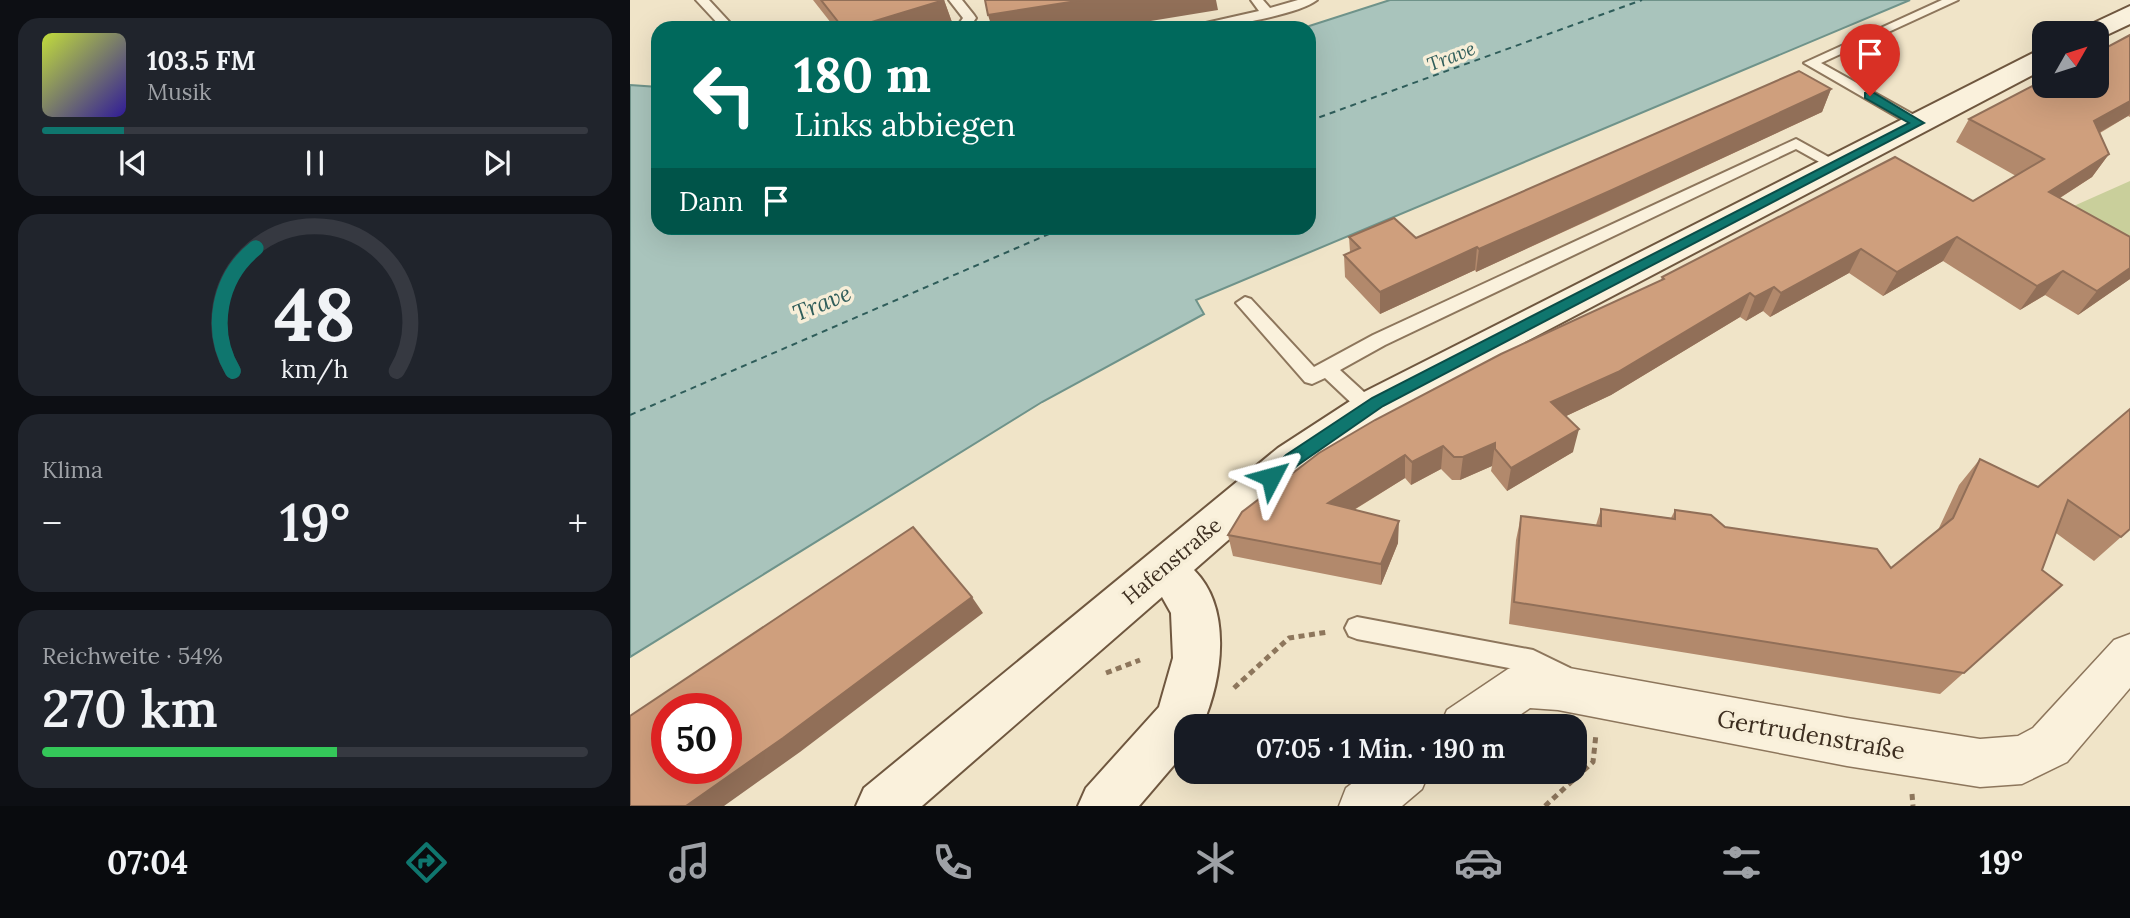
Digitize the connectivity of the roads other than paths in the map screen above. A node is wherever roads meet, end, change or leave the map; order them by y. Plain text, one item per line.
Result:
1 (702, 0) edge
2 (955, 0) edge
3 (1257, 0) edge
4 (1311, 0) edge
5 (1952, 0) edge
6 (1268, 13) junction
7 (2130, 14) edge
8 (722, 21) edge
9 (968, 21) edge
10 (1233, 21) edge
11 (2109, 24) edge
12 (2032, 64) edge
13 (1918, 123) junction
14 (1835, 165) junction
15 (1245, 303) dead end
16 (1327, 369) junction
17 (1370, 408) junction
18 (1163, 568) junction
19 (1357, 628) road end
20 (2130, 655) edge
21 (1600, 695) junction
22 (1481, 714) edge
23 (1391, 784) edge
24 (882, 806) edge
25 (1104, 806) edge
26 (1364, 806) edge

1 - 8 lane
2 - 9 lane
3 - 6 lane
4 - 6 lane
5 - 13 lane
6 - 10 lane
7 - 11 main road
12 - 13 main road, Hafenstraße
13 - 14 main road, Hafenstraße
14 - 16 lane
14 - 17 main road, Hafenstraße
15 - 16 lane
16 - 17 lane
17 - 18 main road, Hafenstraße
18 - 24 main road, Hafenstraße
18 - 25 main road
19 - 21 lane
20 - 21 street, Gertrudenstraße
21 - 22 street, Gertrudenstraße
23 - 26 street

